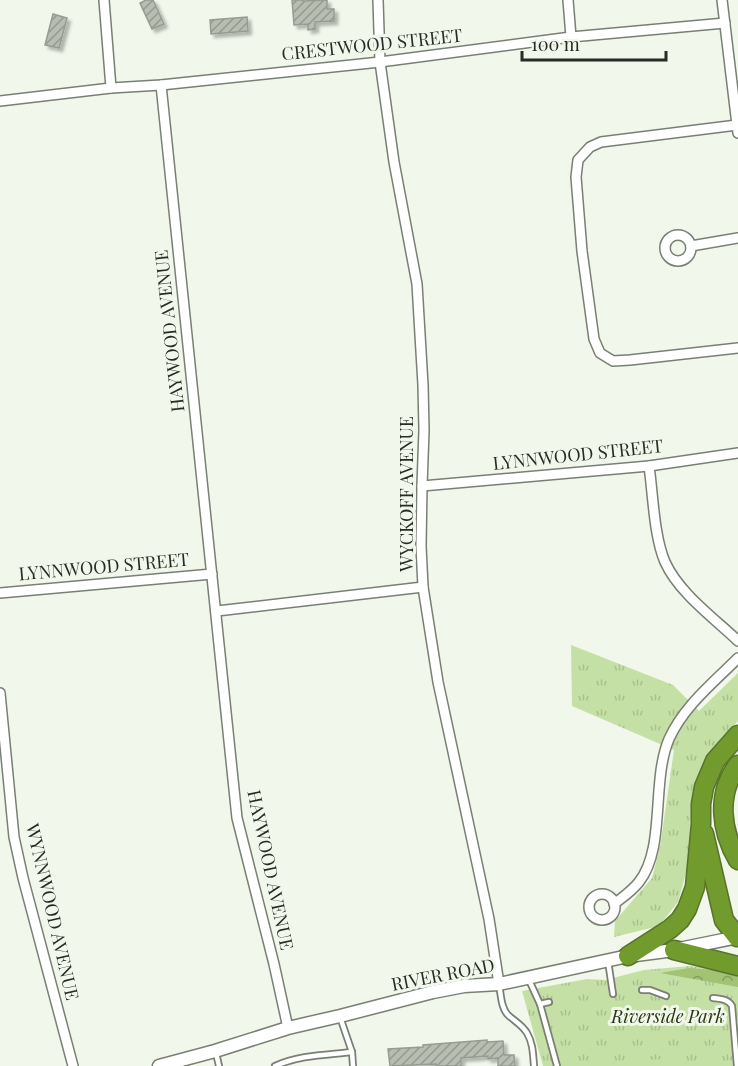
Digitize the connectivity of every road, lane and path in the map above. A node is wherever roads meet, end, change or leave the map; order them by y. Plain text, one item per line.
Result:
1 (104, 0) edge
2 (378, 0) edge
3 (568, 0) edge
4 (722, 0) edge
5 (725, 23) junction
6 (571, 37) junction
7 (380, 62) junction
8 (161, 84) junction
9 (111, 88) junction
10 (0, 101) edge
11 (738, 129) edge
12 (738, 238) edge
13 (692, 246) dead end
14 (738, 348) edge
15 (738, 453) edge
16 (649, 466) junction
17 (422, 486) junction
18 (212, 574) junction
19 (423, 587) junction
20 (0, 593) edge
21 (217, 611) junction
22 (738, 641) edge
23 (738, 658) edge
24 (0, 693) edge
25 (738, 735) edge
26 (738, 765) edge
27 (701, 824) junction
28 (738, 860) edge
29 (614, 904) dead end
30 (737, 937) edge
31 (674, 950) junction
32 (628, 956) junction
33 (608, 960) junction
34 (738, 966) edge
35 (528, 977) junction
36 (499, 984) junction
37 (642, 990) dead end
38 (613, 994) dead end
39 (666, 996) dead end
40 (713, 998) dead end
41 (549, 1002) dead end
42 (540, 1004) junction
43 (340, 1016) junction
44 (288, 1028) junction
45 (215, 1051) junction
46 (352, 1052) junction
47 (73, 1066) edge
48 (159, 1066) edge
49 (219, 1066) edge
50 (275, 1066) edge
51 (353, 1066) edge
52 (534, 1066) edge
53 (557, 1066) edge
54 (737, 1066) edge

1 - 9 street
2 - 7 street, WYCKOFF AVENUE
3 - 6 street
4 - 5 street
5 - 6 street, CRESTWOOD STREET
5 - 11 street
6 - 7 street, CRESTWOOD STREET
7 - 8 street, CRESTWOOD STREET
7 - 17 street, WYCKOFF AVENUE
8 - 9 street, CRESTWOOD STREET
8 - 18 street, HAYWOOD AVENUE
9 - 10 street, CRESTWOOD STREET
11 - 14 street
12 - 13 street
15 - 16 street, LYNNWOOD STREET
16 - 17 street, LYNNWOOD STREET
16 - 22 street
17 - 19 street, WYCKOFF AVENUE
18 - 20 street, LYNNWOOD STREET
18 - 21 street, HAYWOOD AVENUE
19 - 21 street
19 - 36 street, WYCKOFF AVENUE
21 - 44 street, HAYWOOD AVENUE
23 - 29 street
24 - 47 street, WYNNWOOD AVENUE
25 - 27 highway
26 - 28 highway
27 - 30 highway
27 - 32 highway
30 - 31 street, RIVER ROAD
31 - 32 street, RIVER ROAD
31 - 34 highway
32 - 33 street, RIVER ROAD
33 - 35 street, RIVER ROAD
33 - 38 lane
35 - 36 street, RIVER ROAD
35 - 42 lane
36 - 43 street, RIVER ROAD
36 - 52 lane
37 - 39 lane
40 - 54 lane
41 - 42 lane
42 - 53 lane
43 - 44 street, RIVER ROAD
43 - 46 lane
44 - 45 street, RIVER ROAD
45 - 48 street, RIVER ROAD
45 - 49 lane
46 - 50 lane
46 - 51 lane

